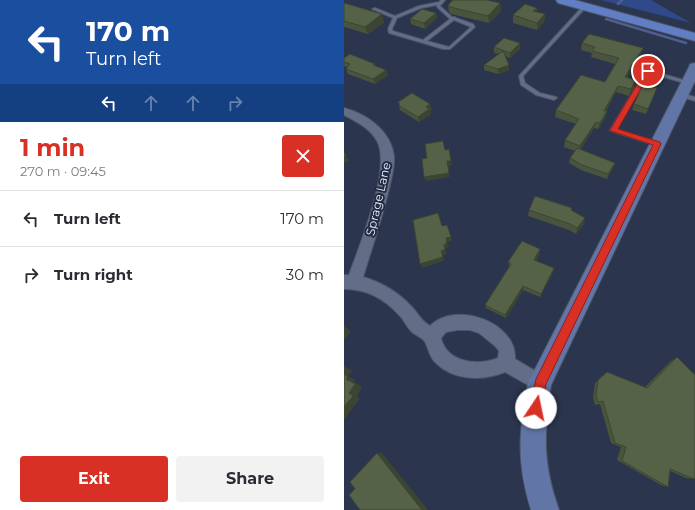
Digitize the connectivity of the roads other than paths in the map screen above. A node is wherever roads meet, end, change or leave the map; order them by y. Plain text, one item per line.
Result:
1 (562, 0) edge
2 (441, 2) edge
3 (585, 6) junction
4 (374, 9) dead end
5 (395, 17) junction
6 (454, 18) junction
7 (695, 37) edge
8 (424, 42) junction
9 (690, 86) edge
10 (554, 98) dead end
11 (344, 111) edge
12 (657, 144) junction
13 (349, 281) edge
14 (432, 336) junction
15 (506, 363) junction
16 (540, 383) junction
17 (545, 510) edge

1 - 3 main road
2 - 5 lane
2 - 6 lane
3 - 7 main road
3 - 10 lane
4 - 5 lane
5 - 8 lane
6 - 8 lane
6 - 8 lane
9 - 12 street
9 - 12 lane
11 - 13 street, Sprage Lane
12 - 16 street
13 - 14 street
14 - 15 street
14 - 15 street
15 - 16 street
16 - 17 street

